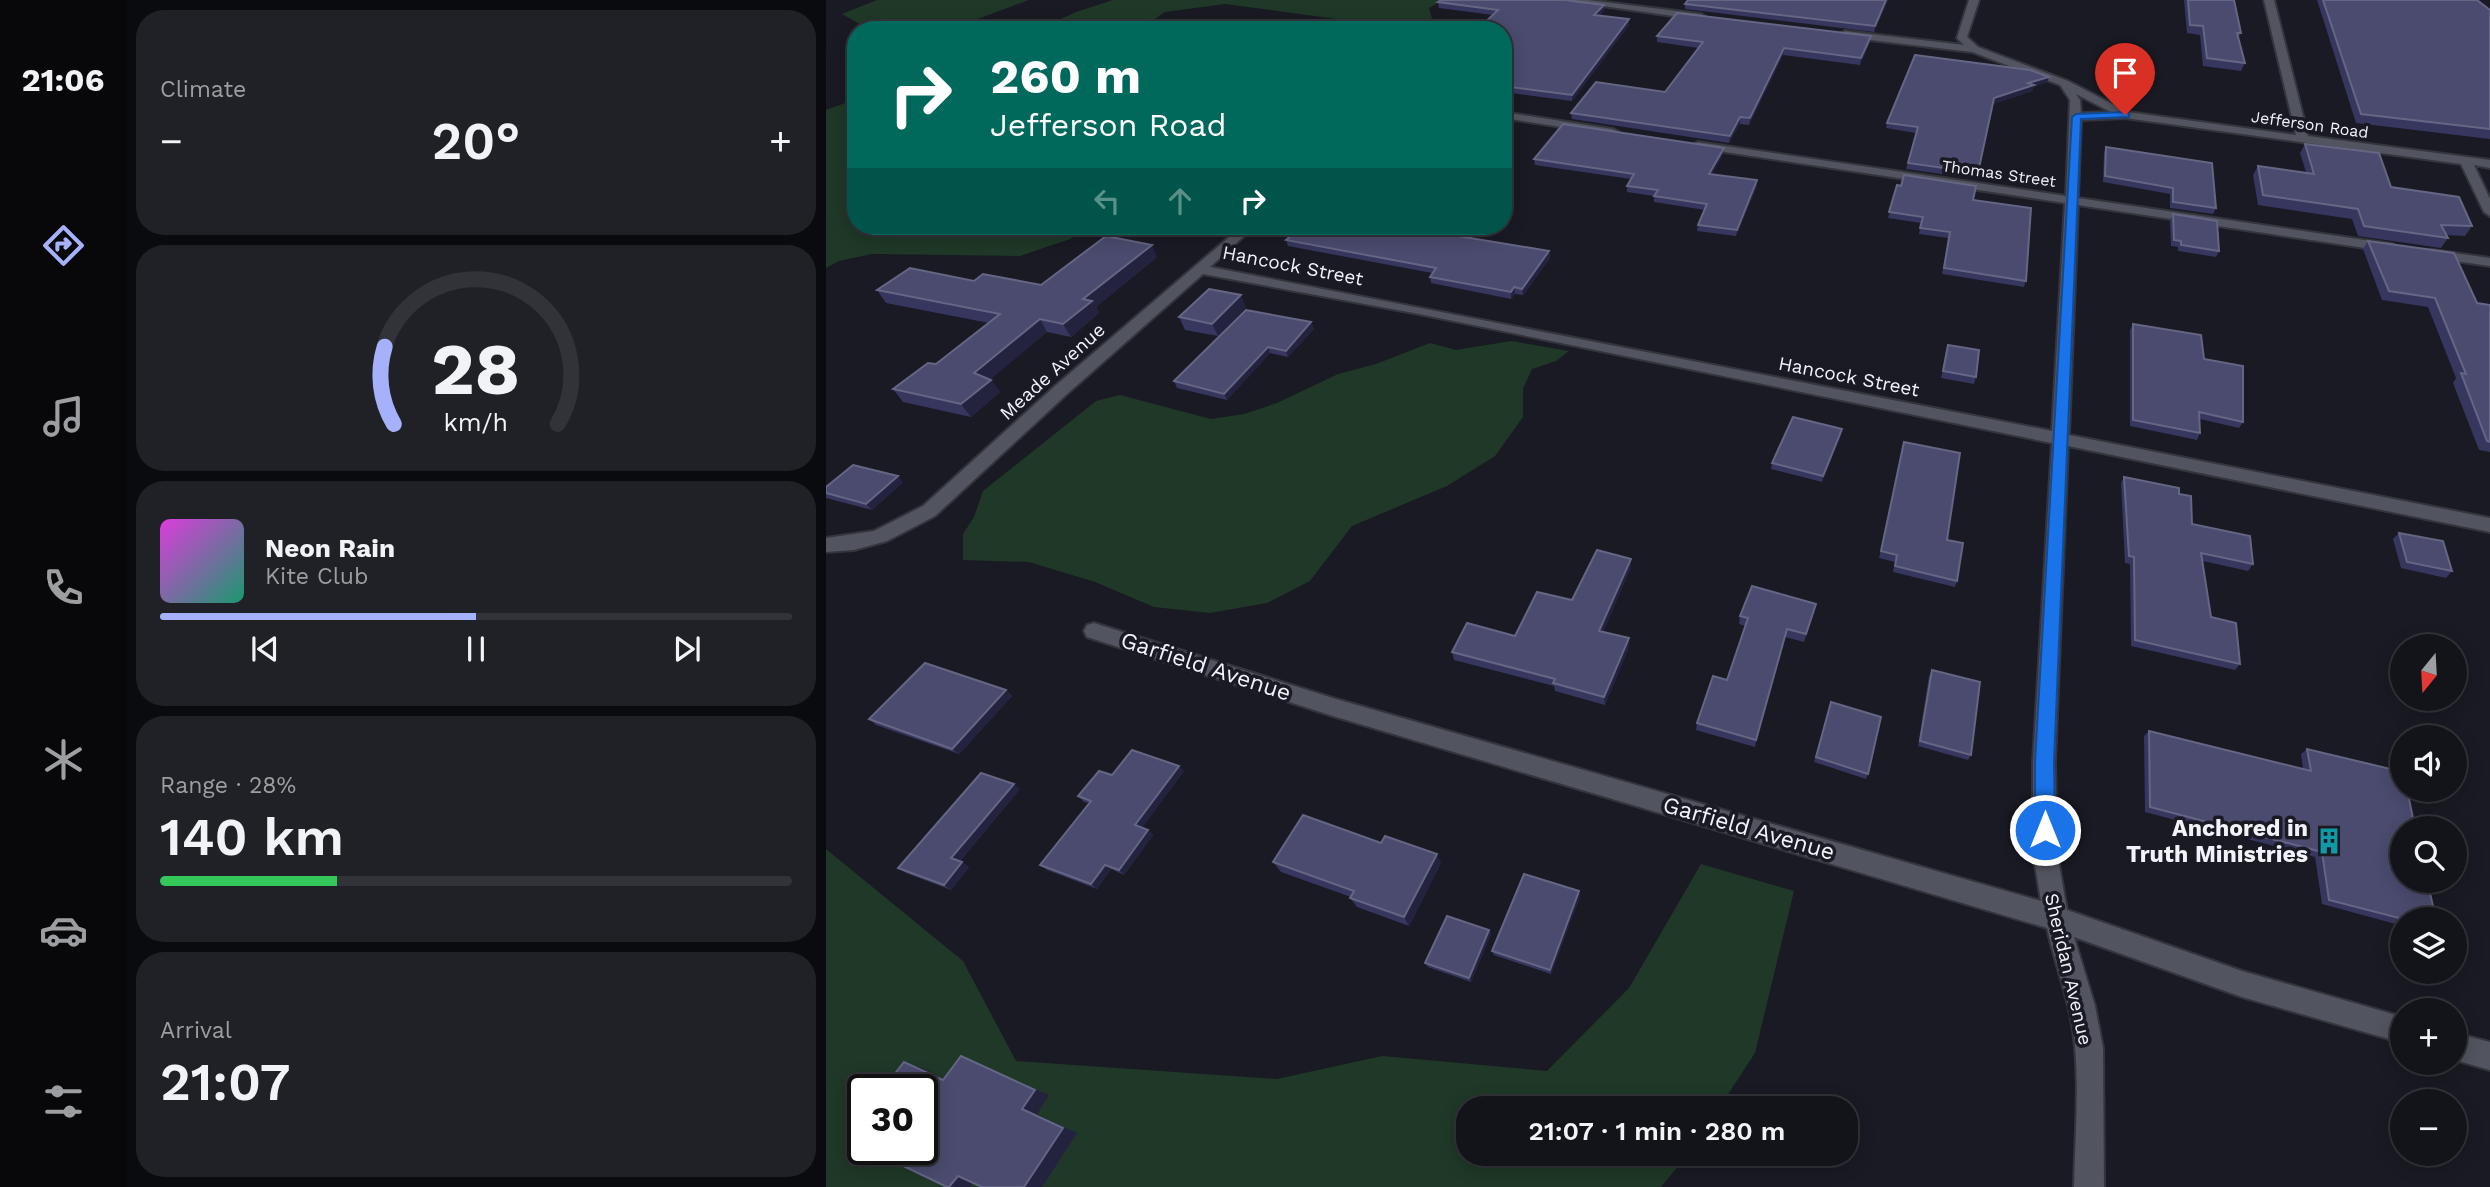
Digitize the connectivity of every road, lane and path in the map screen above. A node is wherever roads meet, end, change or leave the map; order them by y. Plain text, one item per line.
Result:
1 (1566, 0) edge
2 (1653, 0) edge
3 (1974, 0) edge
4 (2269, 0) edge
5 (1644, 10) junction
6 (1710, 18) edge
7 (1829, 32) edge
8 (1974, 49) junction
9 (2064, 83) junction
10 (1512, 115) edge
11 (2125, 115) junction
12 (2076, 117) junction
13 (1623, 133) edge
14 (2303, 139) junction
15 (1690, 144) edge
16 (2466, 161) junction
17 (2490, 164) edge
18 (2073, 200) junction
19 (2490, 212) edge
20 (1239, 235) edge
21 (2490, 262) edge
22 (1200, 269) junction
23 (2060, 440) junction
24 (2490, 525) edge
25 (826, 545) edge
26 (1094, 631) dead end
27 (2056, 918) junction
28 (2390, 1026) edge
29 (2467, 1049) edge
30 (2490, 1056) edge
31 (2089, 1187) edge

1 - 5 street
2 - 5 street
3 - 8 street
4 - 14 street
5 - 6 street
7 - 8 street, Jefferson Road
8 - 9 street, Jefferson Road
9 - 11 street, Jefferson Road
9 - 12 street, Sheridan Avenue
10 - 13 street
11 - 12 street, Jefferson Road
11 - 14 street, Jefferson Road
12 - 18 street, Sheridan Avenue
14 - 16 street, Jefferson Road
15 - 18 street, Thomas Street
16 - 17 street, Jefferson Road
16 - 19 street
18 - 21 street, Thomas Street
18 - 23 street, Sheridan Avenue
20 - 22 street, Meade Avenue
22 - 23 street, Hancock Street
22 - 25 street, Meade Avenue
23 - 24 street, Hancock Street
23 - 27 street, Sheridan Avenue
26 - 27 street, Garfield Avenue
27 - 28 street, Garfield Avenue
27 - 31 street, Sheridan Avenue
29 - 30 street

